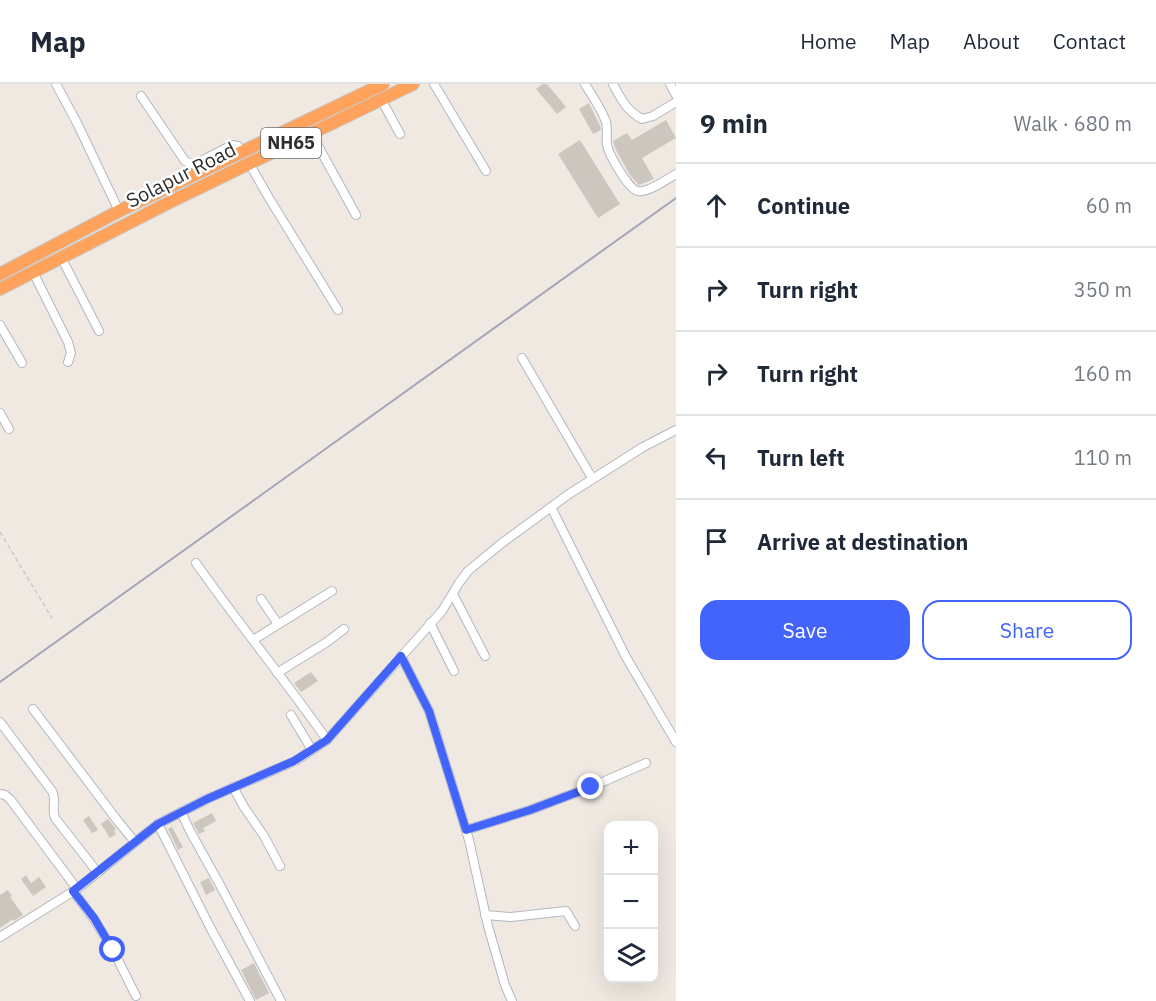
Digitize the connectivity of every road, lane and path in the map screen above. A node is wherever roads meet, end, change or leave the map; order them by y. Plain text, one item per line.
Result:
1 (56, 84) edge
2 (382, 84) edge
3 (413, 84) edge
4 (434, 84) edge
5 (585, 84) edge
6 (612, 84) edge
7 (670, 84) edge
8 (676, 95) edge
9 (141, 96) dead end
10 (381, 99) junction
11 (676, 102) edge
12 (311, 133) junction
13 (400, 134) dead end
14 (241, 152) junction
15 (249, 163) junction
16 (486, 171) dead end
17 (676, 174) edge
18 (121, 210) junction
19 (356, 215) dead end
20 (61, 257) junction
21 (33, 272) junction
22 (0, 274) edge
23 (0, 289) edge
24 (338, 310) dead end
25 (0, 325) edge
26 (99, 331) dead end
27 (522, 358) dead end
28 (68, 362) dead end
29 (22, 363) dead end
30 (0, 413) edge
31 (9, 429) dead end
32 (676, 430) edge
33 (592, 478) junction
34 (551, 507) junction
35 (0, 532) edge
36 (196, 563) dead end
37 (332, 591) dead end
38 (453, 594) junction
39 (261, 599) dead end
40 (52, 618) dead end
41 (430, 623) junction
42 (278, 624) junction
43 (344, 628) dead end
44 (253, 640) junction
45 (401, 656) junction
46 (485, 656) dead end
47 (454, 671) dead end
48 (277, 673) junction
49 (33, 709) dead end
50 (291, 715) dead end
51 (0, 722) edge
52 (327, 740) junction
53 (676, 742) edge
54 (312, 750) junction
55 (646, 763) dead end
56 (233, 787) junction
57 (0, 794) edge
58 (181, 812) junction
59 (158, 824) junction
60 (466, 830) junction
61 (135, 842) junction
62 (280, 867) dead end
63 (98, 873) junction
64 (75, 890) junction
65 (485, 915) junction
66 (575, 926) dead end
67 (0, 937) edge
68 (136, 996) dead end
69 (250, 1001) edge
70 (281, 1001) edge
71 (512, 1001) edge

1 - 18 street
2 - 14 highway, Solapur Road / NH65
3 - 10 highway, Solapur Road / NH65
4 - 16 street
5 - 17 street
6 - 11 street
7 - 8 street
9 - 14 street
10 - 12 highway, Solapur Road / NH65
10 - 13 street
12 - 15 highway, Solapur Road / NH65
12 - 19 street
14 - 18 highway, Solapur Road / NH65
15 - 20 highway, Solapur Road / NH65
15 - 24 street
18 - 22 highway, Solapur Road / NH65
20 - 21 highway, Solapur Road / NH65
20 - 26 street
21 - 23 highway, Solapur Road / NH65
21 - 28 street
25 - 29 street
27 - 33 street
30 - 31 street
32 - 33 street
33 - 34 street
34 - 38 street
34 - 53 street
35 - 40 path
36 - 44 street
37 - 42 street
38 - 41 street
38 - 46 street
39 - 42 street
41 - 45 street
41 - 47 street
42 - 44 street
43 - 48 street
44 - 48 street
45 - 52 street
45 - 60 street
48 - 52 street
49 - 61 street
50 - 54 street
51 - 63 street
52 - 54 street
54 - 56 street
55 - 60 street
56 - 58 street
56 - 62 street
57 - 64 street
58 - 59 street
58 - 70 street
59 - 61 street
59 - 69 street
60 - 65 street
61 - 63 street
63 - 64 street
64 - 67 street
64 - 68 street
65 - 66 street
65 - 71 street

